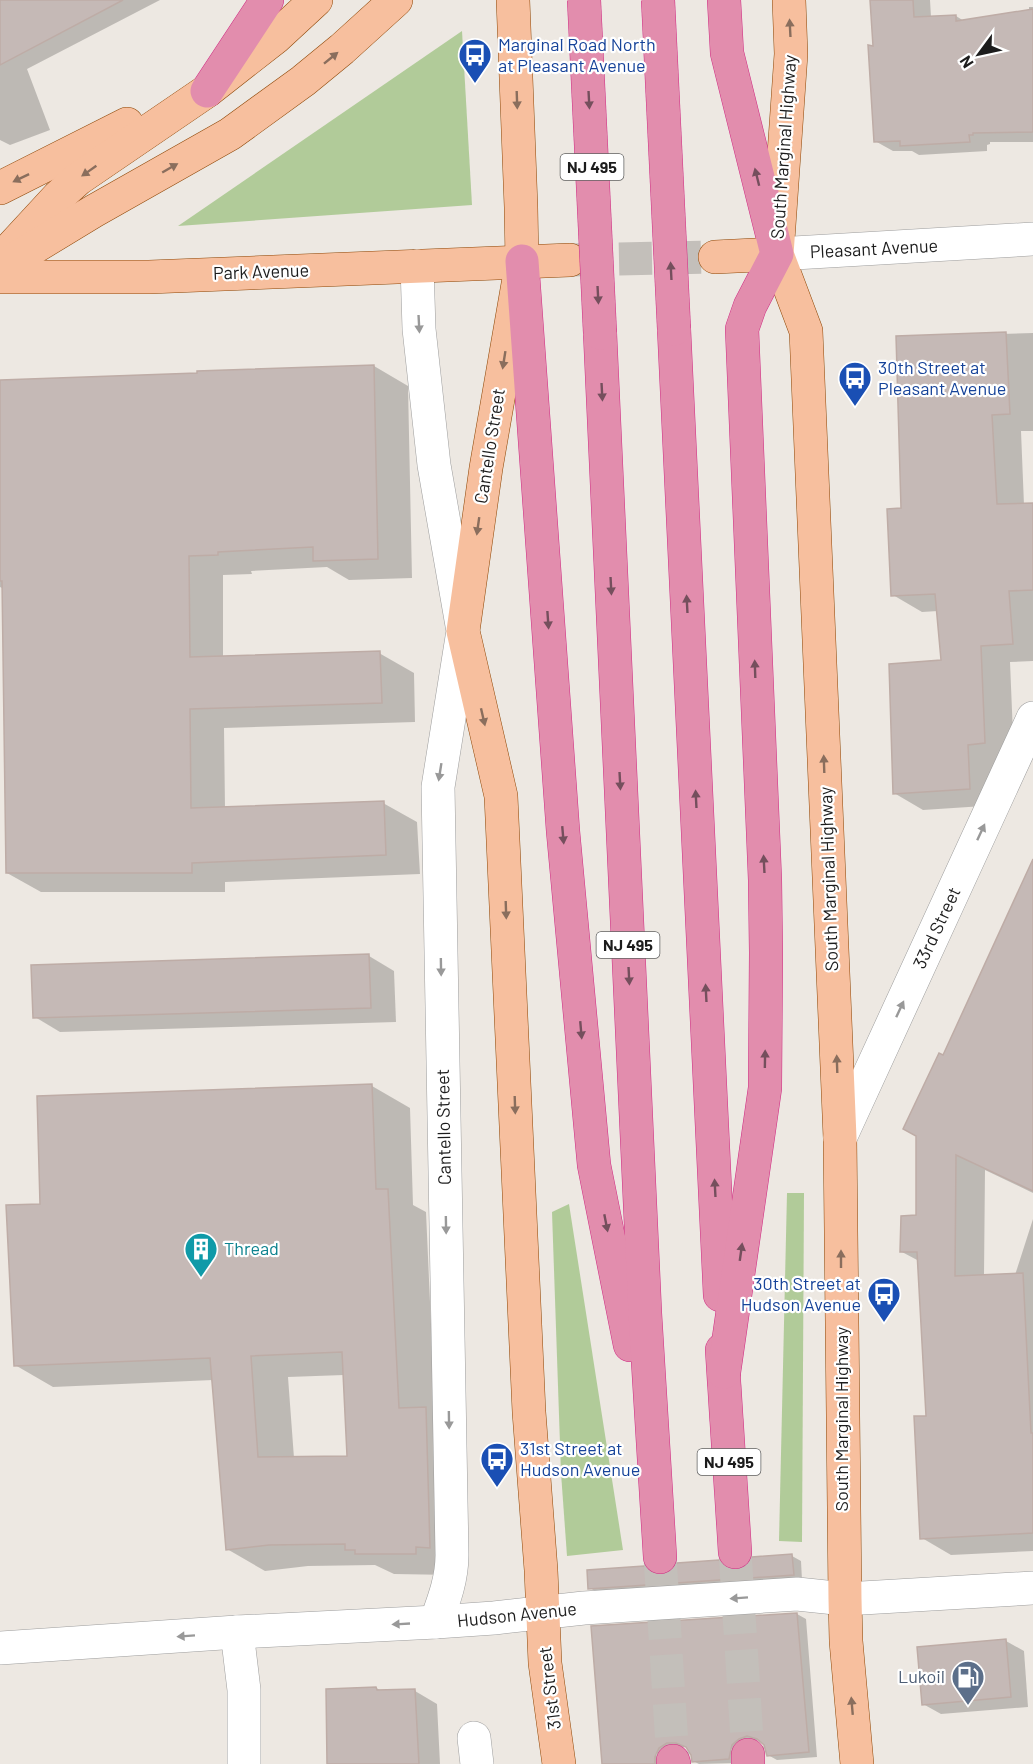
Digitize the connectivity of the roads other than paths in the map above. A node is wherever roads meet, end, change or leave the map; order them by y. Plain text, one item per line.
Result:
1 (267, 0) edge
2 (316, 0) edge
3 (396, 0) edge
4 (513, 0) edge
5 (584, 0) edge
6 (658, 0) edge
7 (724, 0) edge
8 (789, 0) edge
9 (207, 91) junction
10 (0, 188) edge
11 (1033, 239) edge
12 (777, 254) junction
13 (715, 257) tunnel mouth
14 (0, 260) edge
15 (570, 260) tunnel mouth
16 (522, 261) junction
17 (417, 266) junction
18 (0, 268) edge
19 (0, 277) edge
20 (463, 631) junction
21 (1033, 718) edge
22 (840, 1138) junction
23 (724, 1372) junction
24 (654, 1464) junction
25 (735, 1552) tunnel mouth
26 (660, 1557) tunnel mouth
27 (1033, 1588) edge
28 (845, 1599) junction
29 (543, 1612) junction
30 (436, 1622) junction
31 (237, 1632) junction
32 (0, 1648) edge
33 (244, 1764) edge
34 (559, 1764) edge
35 (857, 1764) edge

1 - 9 highway
2 - 9 main road
18 -> 3 main road
4 -> 16 main road, Cantello Street
5 -> 24 highway, NJ 495, bridge
23 -> 6 highway, NJ 495, bridge
12 -> 7 highway
12 -> 8 main road, South Marginal Highway
9 -> 10 main road
9 -> 14 main road
11 - 12 street, Pleasant Avenue
12 - 13 main road, Pleasant Avenue
22 -> 12 main road, South Marginal Highway
23 -> 12 highway
15 - 16 main road
16 - 17 main road, Park Avenue
16 -> 20 main road, Cantello Street
16 -> 24 highway
17 - 19 main road, Park Avenue
17 -> 20 street, Cantello Street
20 -> 29 main road, Cantello Street
20 -> 30 street, Cantello Street
22 -> 21 street, 33rd Street
28 -> 22 main road, South Marginal Highway
23 - 25 highway, NJ 495
24 - 26 highway, NJ 495
27 - 28 street, Hudson Avenue
28 -> 29 street, Hudson Avenue
35 -> 28 main road, South Marginal Highway
29 - 30 street, Hudson Avenue
29 - 34 main road, 31st Street
30 -> 31 street, Hudson Avenue
31 -> 32 street, Hudson Avenue
31 - 33 street

